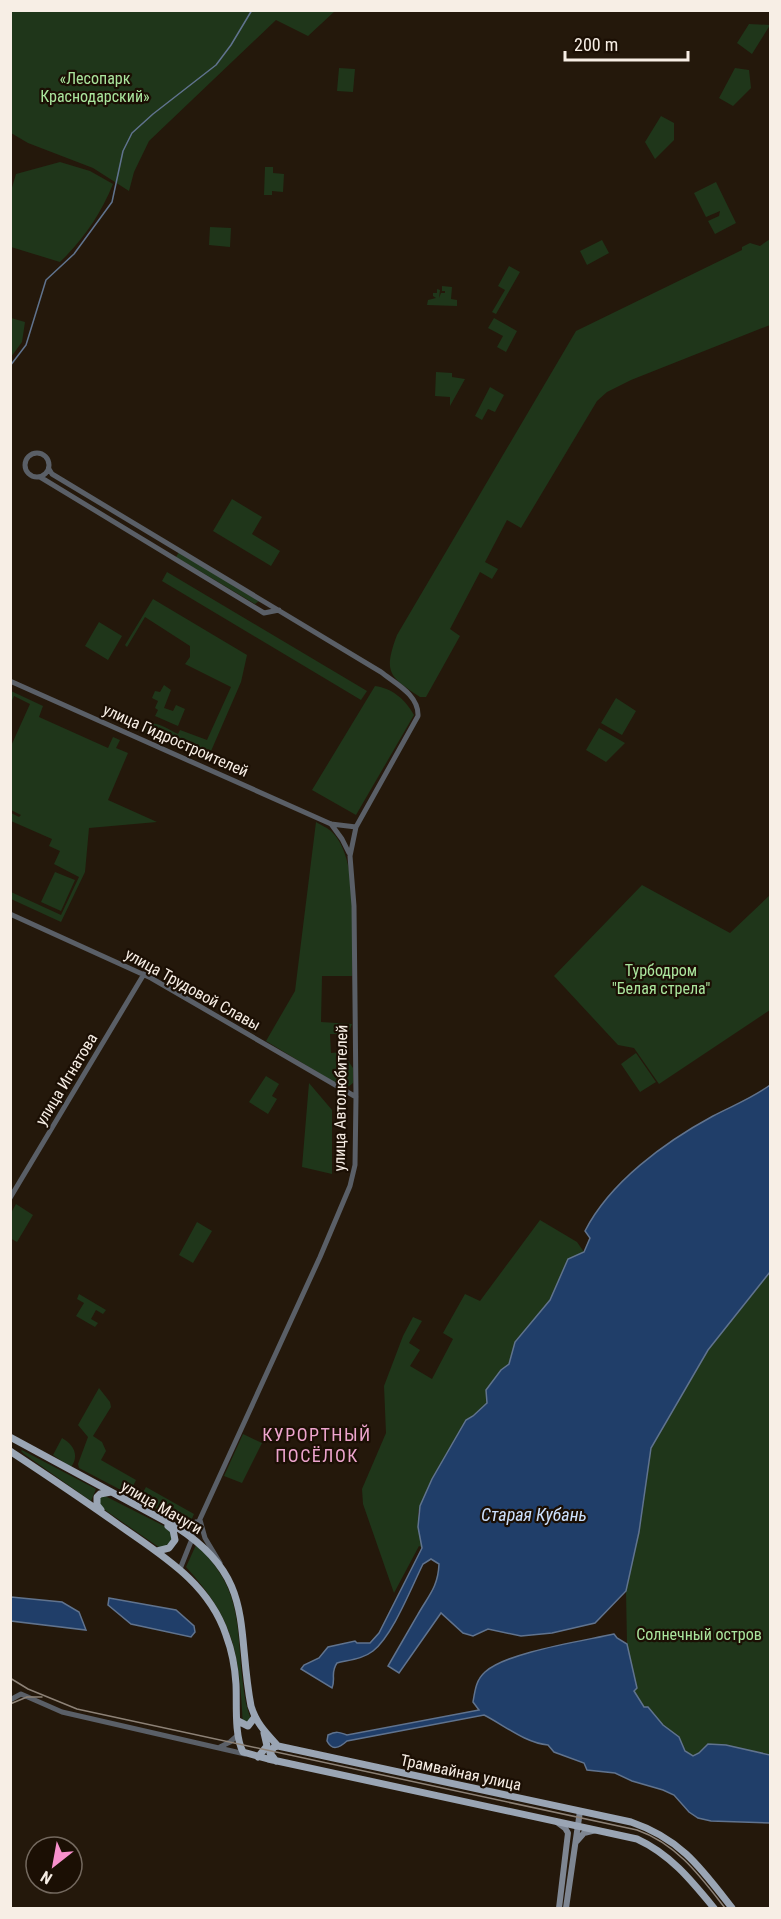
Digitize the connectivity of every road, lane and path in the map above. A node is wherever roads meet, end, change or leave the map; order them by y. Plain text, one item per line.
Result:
1 (49, 469) junction
2 (40, 477) junction
3 (128, 519) junction
4 (135, 522) junction
5 (123, 528) junction
6 (129, 532) junction
7 (259, 598) junction
8 (253, 607) junction
9 (279, 610) junction
10 (10, 681) edge
11 (331, 824) junction
12 (356, 827) junction
13 (350, 856) junction
14 (10, 914) edge
15 (144, 974) junction
16 (356, 1097) junction
17 (10, 1198) edge
18 (10, 1437) edge
19 (10, 1450) edge
20 (111, 1492) junction
21 (154, 1515) junction
22 (108, 1518) junction
23 (200, 1519) junction
24 (178, 1528) junction
25 (192, 1537) junction
26 (156, 1551) junction
27 (221, 1567) junction
28 (180, 1569) junction
29 (10, 1700) edge
30 (255, 1717) junction
31 (238, 1721) junction
32 (263, 1731) junction
33 (238, 1735) junction
34 (278, 1746) junction
35 (219, 1747) junction
36 (248, 1755) junction
37 (258, 1757) junction
38 (276, 1761) junction
39 (580, 1811) junction
40 (551, 1820) junction
41 (578, 1825) junction
42 (598, 1829) junction
43 (575, 1844) junction
44 (559, 1908) edge
45 (566, 1908) edge
46 (714, 1908) edge
47 (732, 1908) edge

1 - 2 street
1 - 2 street
1 - 3 street
2 - 5 street
3 - 4 street
3 - 5 street
4 - 6 street
4 - 7 street
5 - 6 street
6 - 8 street
7 - 8 street
7 - 9 street
8 - 9 street
9 - 12 street, улица Автолюбителей
10 - 11 street, улица Гидростроителей
11 - 12 street, улица Гидростроителей
11 - 13 street
12 - 13 street, улица Автолюбителей
13 - 16 street, улица Автолюбителей
14 - 15 street, улица Трудовой Славы
15 - 16 street, улица Трудовой Славы
15 - 17 street, улица Игнатова
16 - 23 street, улица Автолюбителей
18 - 20 main road, улица Мачуги
19 - 22 main road
20 - 21 main road, улица Мачуги
20 - 22 main road
21 - 24 main road, улица Мачуги
21 - 26 main road
22 - 26 main road
23 - 24 street
23 - 25 street, улица Автолюбителей
23 - 27 street
24 - 25 main road, улица Мачуги
25 - 27 main road, улица Мачуги
25 - 28 street, улица Автолюбителей
26 - 28 main road
27 - 30 main road, улица Мачуги
28 - 31 main road
29 - 35 street, Трамвайная улица
30 - 31 main road
30 - 32 main road, улица Мачуги
31 - 33 main road
32 - 34 main road, улица Мачуги
32 - 37 main road
33 - 35 street
33 - 36 main road
34 - 38 main road
34 - 39 main road, Трамвайная улица
35 - 36 street, Трамвайная улица
36 - 37 main road, Трамвайная улица
37 - 38 main road, Трамвайная улица
38 - 40 main road, Трамвайная улица
39 - 41 main road
39 - 47 main road, Трамвайная улица
40 - 41 main road, Трамвайная улица
40 - 44 main road
41 - 42 main road, Трамвайная улица
41 - 43 main road
42 - 43 main road
42 - 46 main road, Трамвайная улица
43 - 45 main road

